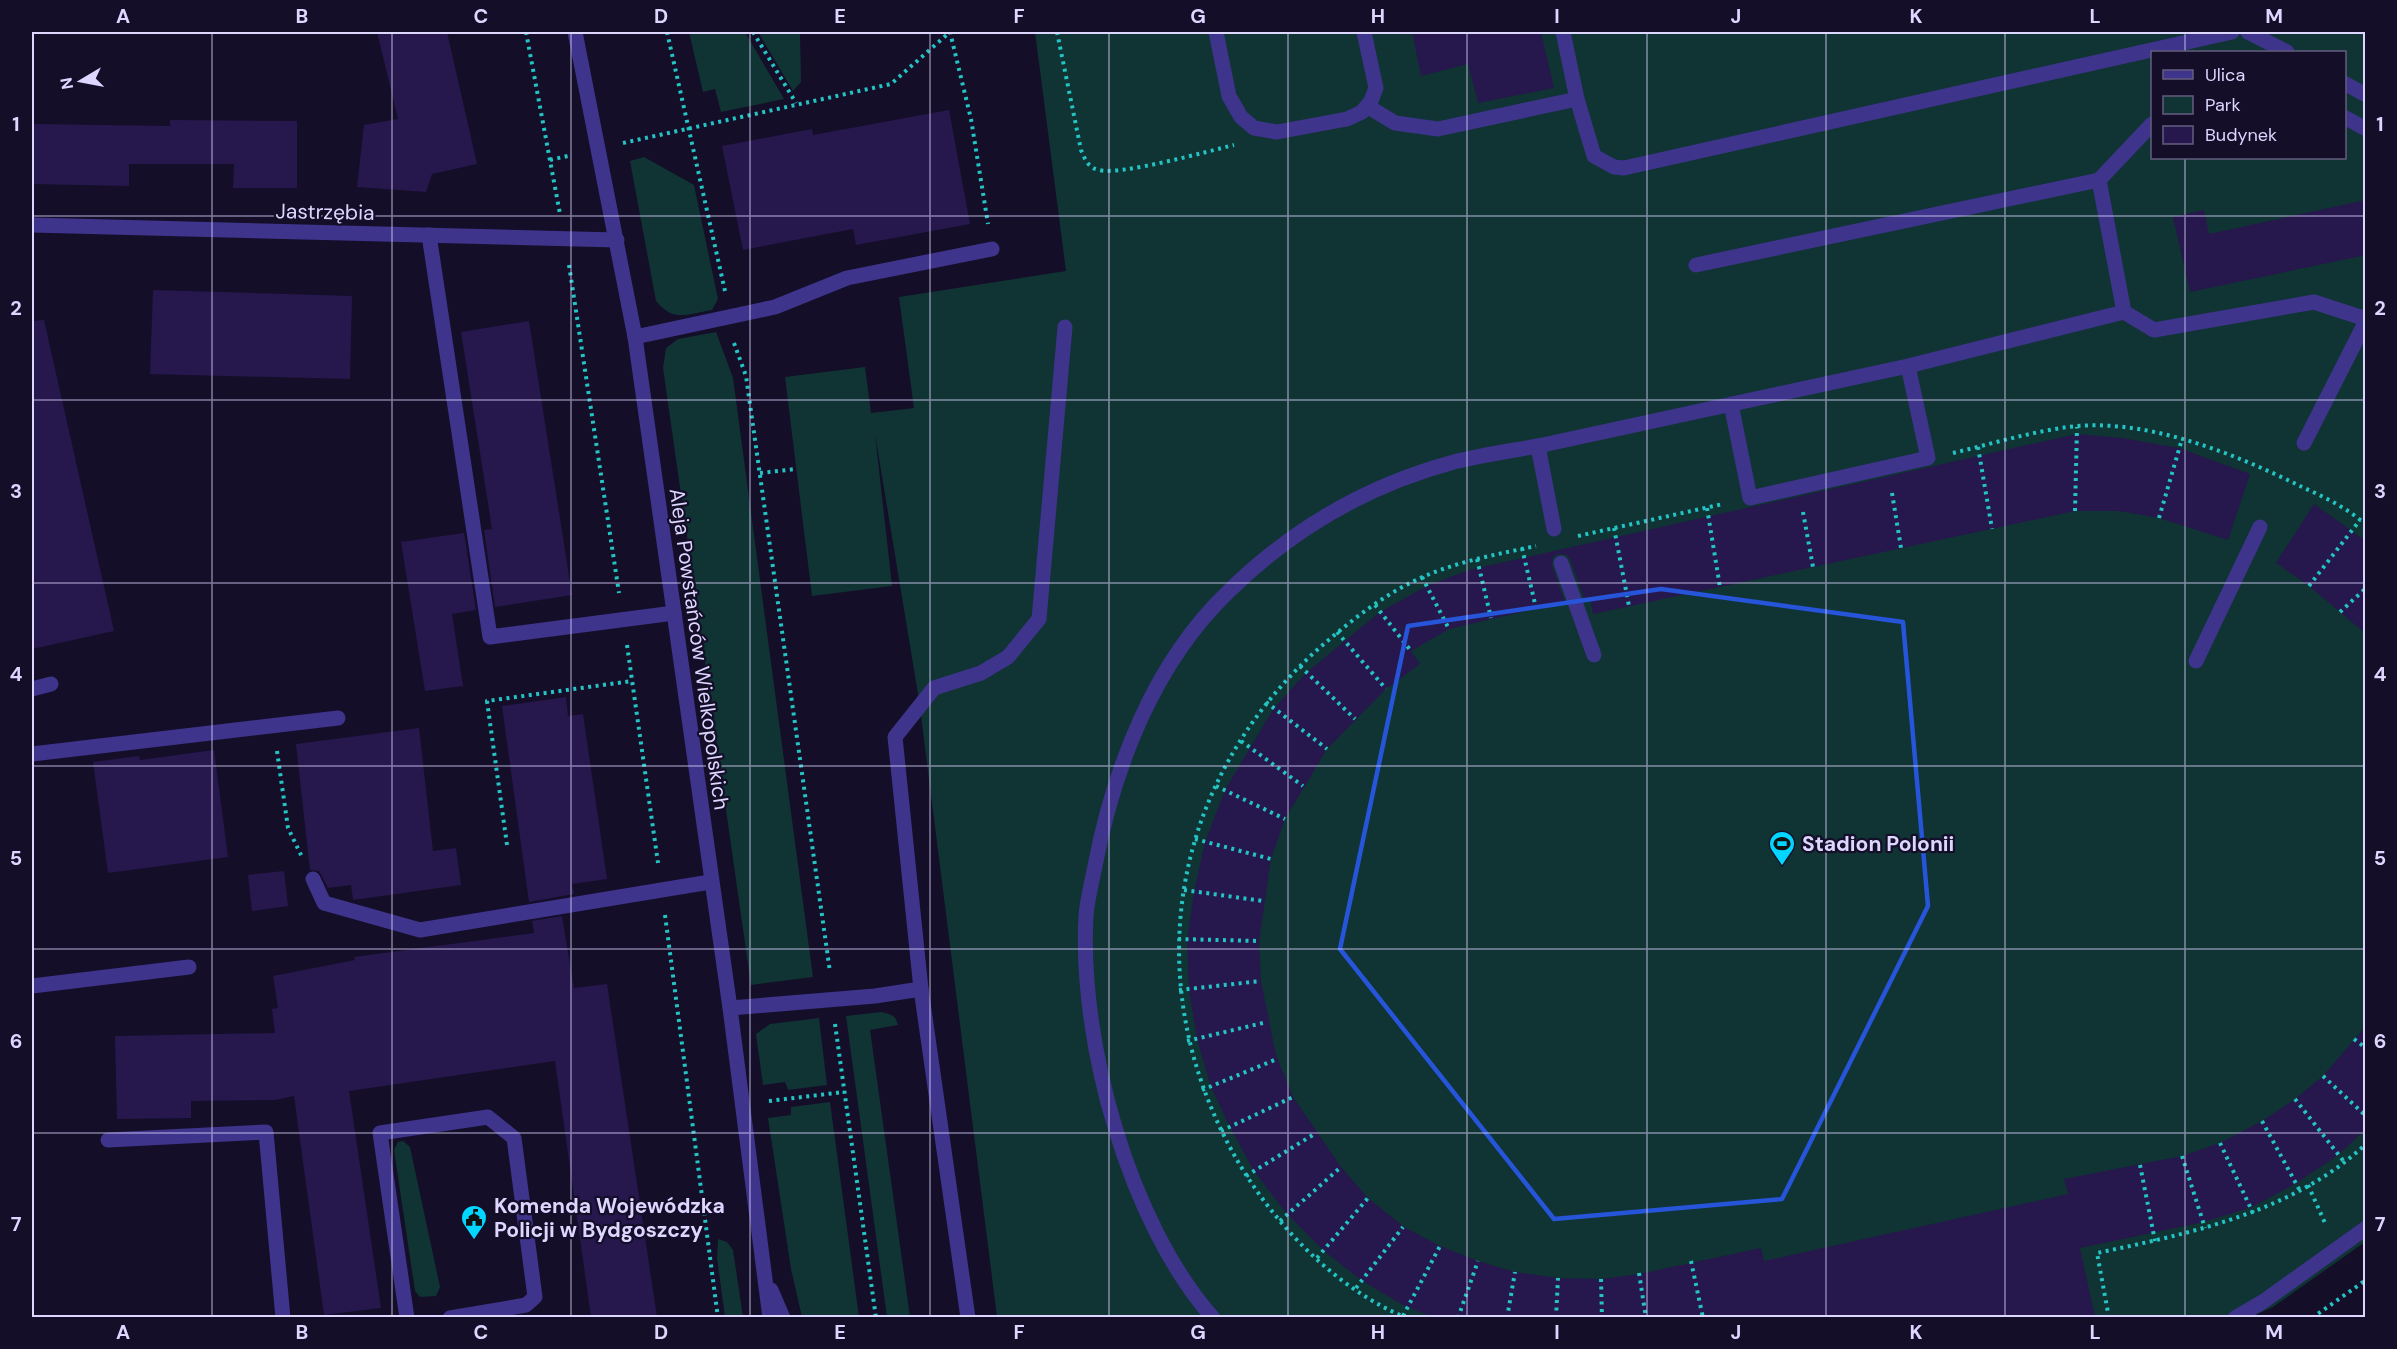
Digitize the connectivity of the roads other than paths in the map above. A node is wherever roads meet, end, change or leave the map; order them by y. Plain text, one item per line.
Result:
1 (575, 32) edge
2 (1216, 32) edge
3 (1364, 32) edge
4 (1563, 32) edge
5 (2232, 32) edge
6 (2248, 32) edge
7 (2285, 51) edge
8 (2346, 84) edge
9 (2366, 95) edge
10 (1577, 99) junction
11 (1367, 106) junction
12 (2346, 118) edge
13 (2151, 125) edge
14 (2366, 129) edge
15 (2099, 180) junction
16 (32, 225) edge
17 (429, 235) junction
18 (617, 240) junction
19 (992, 249) road end
20 (1696, 266) dead end
21 (2124, 312) junction
22 (2366, 320) edge
23 (1065, 327) dead end
24 (635, 337) junction
25 (1908, 366) junction
26 (1731, 404) junction
27 (2304, 443) dead end
28 (1538, 446) junction
29 (2260, 527) dead end
30 (1554, 529) dead end
31 (1560, 563) dead end
32 (674, 613) junction
33 (1594, 655) dead end
34 (2196, 661) dead end
35 (51, 684) dead end
36 (32, 689) edge
37 (338, 718) dead end
38 (32, 754) edge
39 (313, 879) road end
40 (710, 882) junction
41 (189, 967) dead end
42 (32, 986) edge
43 (921, 989) junction
44 (730, 1008) junction
45 (108, 1140) dead end
46 (2366, 1228) edge
47 (764, 1275) junction
48 (283, 1317) edge
49 (407, 1317) edge
50 (450, 1317) edge
51 (770, 1317) edge
52 (783, 1317) edge
53 (968, 1317) edge
54 (1213, 1317) edge
55 (2235, 1317) edge

1 - 18 street, Aleja Powstańców Wielkopolskich
2 - 11 street
3 - 11 street
4 - 10 street
5 - 10 street
6 - 7 street
8 - 9 street
10 - 11 street
12 - 14 street
13 - 15 street
15 - 20 street
15 - 21 street
16 - 17 street, Jastrzębia
17 - 18 street, Jastrzębia
17 - 32 street
18 - 24 street, Aleja Powstańców Wielkopolskich
19 - 24 street
21 - 22 street
21 - 25 street
22 - 27 street
23 - 43 street
24 - 32 street, Aleja Powstańców Wielkopolskich
25 - 26 street
25 - 26 street
26 - 28 street
28 - 30 street
28 - 54 street
29 - 34 street
31 - 33 street
32 - 40 street, Aleja Powstańców Wielkopolskich
35 - 36 street
37 - 38 street
39 - 40 street
40 - 44 street, Aleja Powstańców Wielkopolskich
41 - 42 street
43 - 44 street
43 - 53 street
44 - 47 street, Aleja Powstańców Wielkopolskich
45 - 48 street
46 - 55 street
47 - 51 street, Aleja Powstańców Wielkopolskich
47 - 52 street, Aleja Powstańców Wielkopolskich
49 - 50 street

